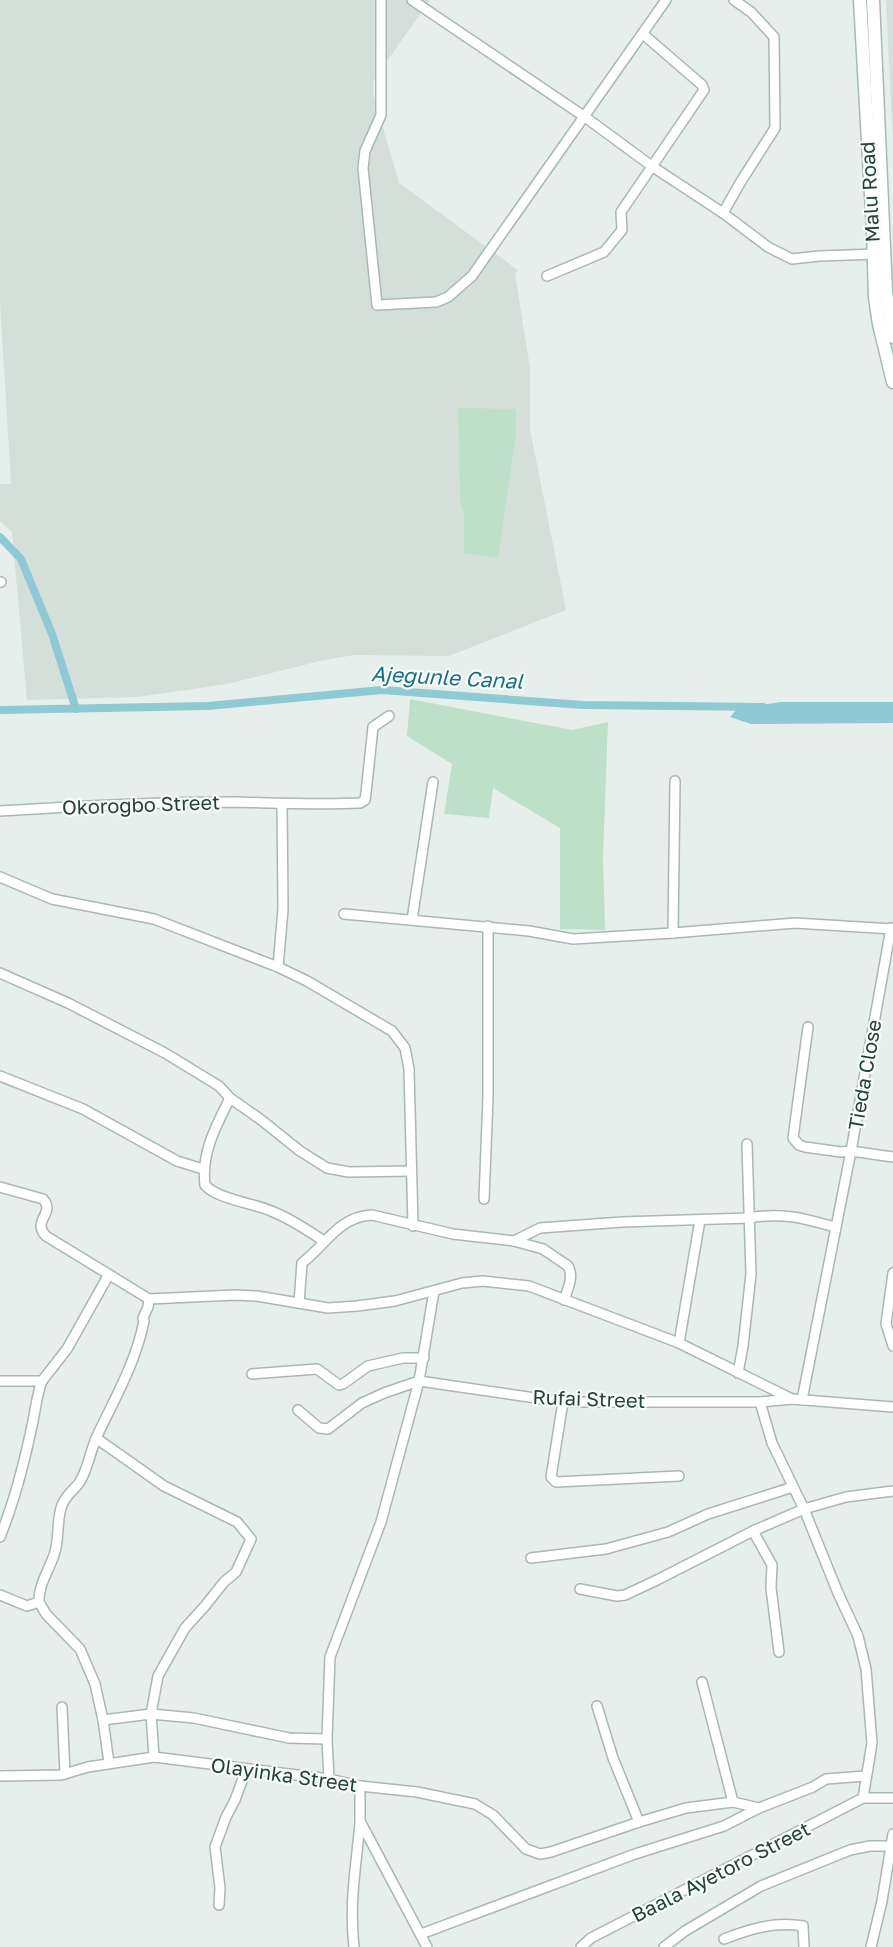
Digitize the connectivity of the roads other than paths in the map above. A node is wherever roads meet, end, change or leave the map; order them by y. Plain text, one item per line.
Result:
1 (381, 0) edge
2 (412, 0) edge
3 (666, 0) edge
4 (734, 0) edge
5 (860, 0) edge
6 (873, 0) edge
7 (643, 34) junction
8 (585, 117) junction
9 (653, 167) junction
10 (723, 213) junction
11 (879, 254) junction
12 (547, 276) dead end
13 (893, 337) edge
14 (893, 382) edge
15 (389, 716) dead end
16 (675, 781) dead end
17 (433, 782) dead end
18 (282, 804) junction
19 (0, 810) edge
20 (0, 877) edge
21 (344, 914) dead end
22 (412, 920) junction
23 (488, 927) junction
24 (892, 928) edge
25 (674, 933) junction
26 (278, 967) junction
27 (0, 973) edge
28 (808, 1027) dead end
29 (0, 1076) edge
30 (230, 1098) junction
31 (747, 1143) dead end
32 (851, 1151) junction
33 (893, 1157) edge
34 (203, 1169) junction
35 (411, 1171) junction
36 (0, 1187) edge
37 (484, 1198) dead end
38 (749, 1218) junction
39 (700, 1220) junction
40 (413, 1226) junction
41 (835, 1227) junction
42 (324, 1241) junction
43 (514, 1241) junction
44 (893, 1273) edge
45 (108, 1276) junction
46 (434, 1291) junction
47 (149, 1299) junction
48 (564, 1300) junction
49 (299, 1303) junction
50 (679, 1343) junction
51 (893, 1346) edge
52 (424, 1358) junction
53 (738, 1373) junction
54 (252, 1374) dead end
55 (0, 1381) edge
56 (42, 1381) junction
57 (419, 1382) junction
58 (797, 1400) junction
59 (563, 1402) junction
60 (760, 1402) junction
61 (893, 1407) edge
62 (298, 1410) dead end
63 (96, 1438) junction
64 (679, 1476) dead end
65 (793, 1487) junction
66 (893, 1491) edge
67 (804, 1509) junction
68 (753, 1531) junction
69 (0, 1537) edge
70 (531, 1558) dead end
71 (580, 1589) dead end
72 (0, 1595) edge
73 (39, 1602) junction
74 (778, 1652) dead end
75 (702, 1682) dead end
76 (597, 1706) dead end
77 (62, 1707) dead end
78 (151, 1714) junction
79 (103, 1720) junction
80 (327, 1739) junction
81 (154, 1757) junction
82 (109, 1763) junction
83 (246, 1770) junction
84 (63, 1774) junction
85 (0, 1776) edge
86 (866, 1776) junction
87 (329, 1779) junction
88 (360, 1786) junction
89 (863, 1798) junction
90 (893, 1798) edge
91 (733, 1802) junction
92 (759, 1808) junction
93 (360, 1821) junction
94 (639, 1822) junction
95 (893, 1834) edge
96 (891, 1846) junction
97 (882, 1900) junction
98 (893, 1901) edge
99 (219, 1905) dead end
100 (422, 1934) junction
101 (724, 1939) dead end
102 (354, 1947) edge
103 (427, 1947) edge
104 (581, 1947) edge
105 (663, 1947) edge
106 (804, 1947) edge
107 (871, 1947) edge

1 - 8 street
2 - 8 street
3 - 7 street
4 - 10 street
5 - 11 main road, Malu Road
6 - 11 main road, Malu Road
7 - 8 street
7 - 9 street
8 - 9 street
9 - 10 street
9 - 12 street
10 - 11 street
11 - 13 main road, Malu Road
11 - 14 main road, Malu Road
15 - 18 street, Okorogbo Street
16 - 25 street
17 - 22 street
18 - 19 street, Okorogbo Street
18 - 26 street
20 - 26 street
21 - 22 street
22 - 23 street
23 - 25 street
23 - 37 street
24 - 25 street
24 - 32 street, Tieda Close
26 - 35 street
27 - 30 street
28 - 32 street
29 - 34 street
30 - 34 street
30 - 35 street
31 - 38 street
32 - 33 street
32 - 41 street, Tieda Close
34 - 42 street
35 - 40 street
36 - 45 street
38 - 39 street
38 - 41 street
38 - 53 street
39 - 43 street
39 - 50 street
40 - 42 street
40 - 43 street
41 - 58 street, Tieda Close
42 - 49 street
43 - 48 street
44 - 51 street
45 - 47 street
45 - 56 street
46 - 48 street
46 - 49 street
46 - 52 street
47 - 49 street
47 - 63 street
48 - 50 street
50 - 53 street
52 - 54 street
52 - 57 street
53 - 58 street
55 - 56 street
56 - 69 street
57 - 59 street, Rufai Street
57 - 62 street
57 - 80 street
58 - 60 street, Rufai Street
58 - 61 street
59 - 60 street, Rufai Street
59 - 64 street
60 - 65 street
63 - 73 street
63 - 78 street
65 - 67 street
65 - 70 street
66 - 67 street
67 - 68 street
67 - 86 street
68 - 71 street
68 - 74 street
72 - 73 street
73 - 79 street
75 - 91 street
76 - 94 street
77 - 84 street
78 - 79 street
78 - 80 street
78 - 81 street
79 - 82 street
80 - 87 street
81 - 82 street, Olayinka Street
81 - 83 street, Olayinka Street
82 - 84 street, Olayinka Street
83 - 87 street, Olayinka Street
83 - 99 street
84 - 85 street, Olayinka Street
86 - 89 street
86 - 92 street
87 - 88 street, Olayinka Street
88 - 93 street
88 - 94 street, Olayinka Street
89 - 90 street
89 - 104 street, Baala Ayetoro Street
91 - 92 street
91 - 94 street
92 - 100 street
93 - 100 street
93 - 102 street
95 - 96 street
96 - 97 street
96 - 105 street
97 - 98 street
97 - 107 street
100 - 103 street
101 - 106 street

